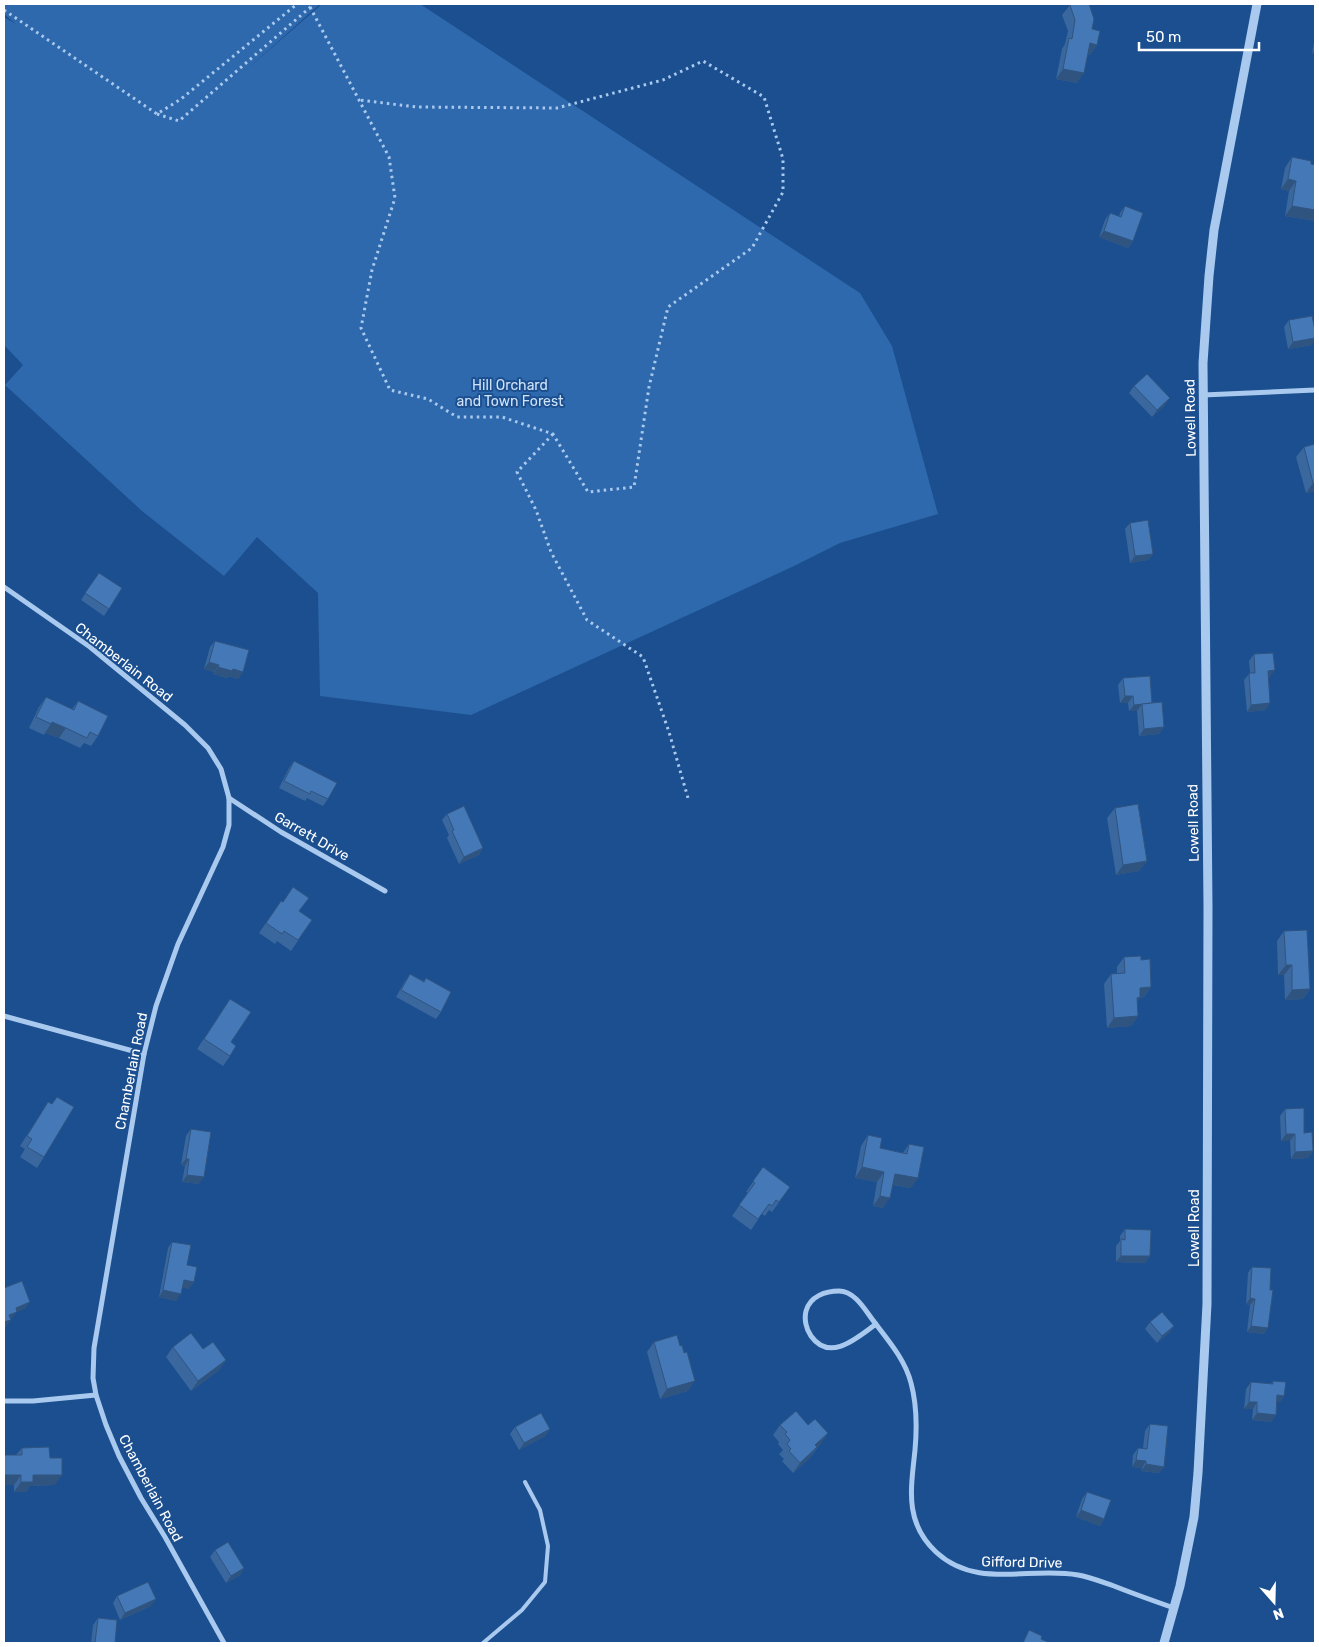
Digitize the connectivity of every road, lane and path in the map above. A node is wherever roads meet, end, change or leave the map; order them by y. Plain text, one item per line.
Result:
1 (297, 4) edge
2 (314, 4) edge
3 (1257, 4) edge
4 (310, 7) junction
5 (4, 10) edge
6 (359, 100) junction
7 (157, 114) junction
8 (1315, 390) edge
9 (1203, 395) junction
10 (553, 434) junction
11 (4, 586) edge
12 (229, 798) junction
13 (688, 798) dead end
14 (385, 890) dead end
15 (4, 1016) edge
16 (144, 1054) junction
17 (876, 1324) junction
18 (96, 1395) junction
19 (4, 1401) edge
20 (525, 1482) dead end
21 (1174, 1608) junction
22 (224, 1643) edge
23 (483, 1643) edge
24 (1164, 1643) edge

1 - 7 path
2 - 4 path
3 - 9 street, Lowell Road
4 - 6 path
4 - 7 path
5 - 7 path
6 - 10 path
6 - 10 path
8 - 9 street
9 - 21 street, Lowell Road
10 - 13 path
11 - 12 street, Chamberlain Road
12 - 14 street, Garrett Drive
12 - 16 street, Chamberlain Road
15 - 16 street
16 - 18 street, Chamberlain Road
17 - 17 street, Gifford Drive
17 - 21 street, Gifford Drive
18 - 19 street
18 - 22 street, Chamberlain Road
20 - 23 lane
21 - 24 street, Lowell Road

